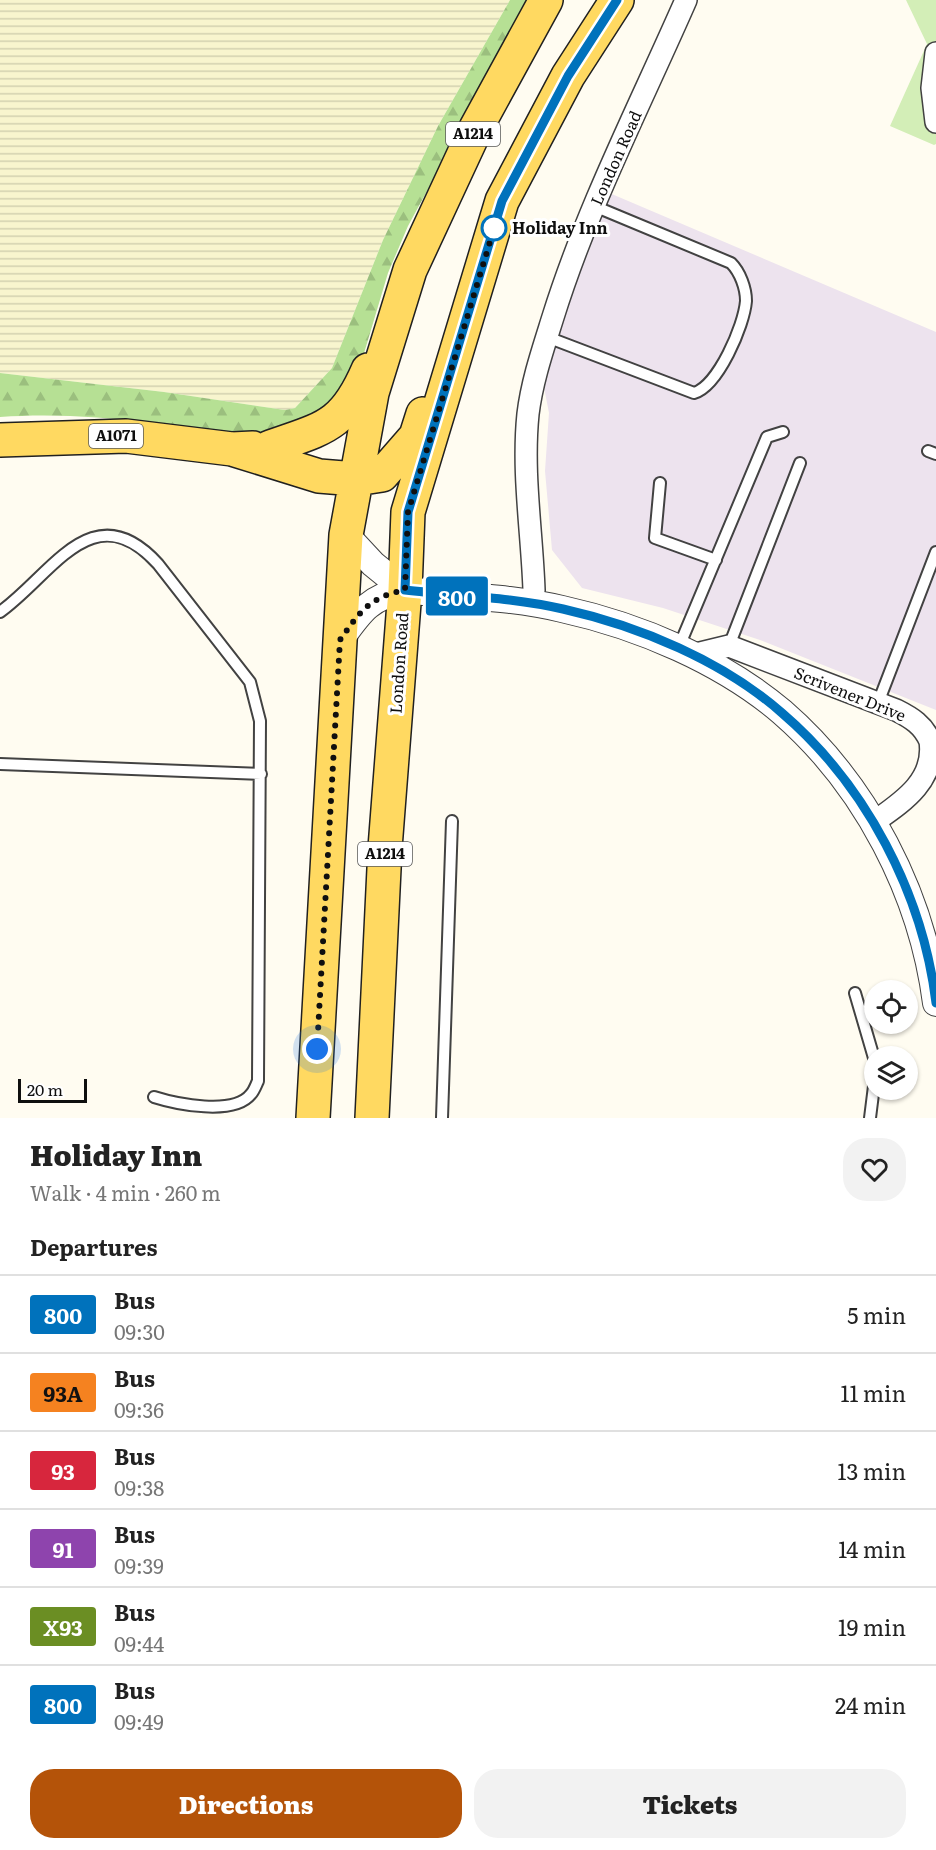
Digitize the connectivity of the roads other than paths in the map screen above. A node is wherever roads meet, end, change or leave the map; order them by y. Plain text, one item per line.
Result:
1 (546, 0) edge
2 (617, 0) edge
3 (686, 0) edge
4 (936, 52) edge
5 (936, 122) edge
6 (502, 201) junction
7 (594, 206) junction
8 (409, 272) junction
9 (547, 337) junction
10 (783, 432) dead end
11 (0, 440) edge
12 (268, 448) junction
13 (232, 449) junction
14 (800, 463) dead end
15 (366, 473) junction
16 (319, 476) junction
17 (660, 483) dead end
18 (408, 512) junction
19 (346, 531) junction
20 (936, 552) edge
21 (716, 560) junction
22 (405, 590) junction
23 (532, 604) junction
24 (0, 612) edge
25 (340, 640) junction
26 (729, 646) junction
27 (685, 652) junction
28 (878, 703) junction
29 (932, 733) edge
30 (0, 764) edge
31 (261, 774) junction
32 (452, 821) dead end
33 (874, 822) junction
34 (855, 993) dead end
35 (936, 1003) edge
36 (870, 1046) edge
37 (153, 1097) dead end
38 (872, 1100) edge
39 (313, 1118) edge
40 (372, 1118) edge
41 (442, 1118) edge
42 (870, 1118) edge

1 - 8 main road, A1214
2 - 6 main road, London Road / A1214
3 - 7 street, London Road
4 - 5 street
6 - 15 main road
6 - 18 main road, London Road / A1214
7 - 9 street, London Road
7 - 9 lane
8 - 12 main road
8 - 15 main road, A1214
9 - 23 street, London Road
10 - 21 lane
11 - 13 main road, A1071
12 - 13 main road, A1071
12 - 15 main road, A1071
13 - 16 main road
14 - 26 lane
15 - 16 main road
15 - 18 main road
15 - 19 main road, A1214
16 - 19 main road
17 - 21 lane
18 - 22 main road, London Road / A1214
19 - 22 street
19 - 25 main road, A1214
20 - 28 lane
21 - 27 lane
22 - 23 street
22 - 25 street
22 - 40 main road, London Road / A1214
23 - 27 street
24 - 31 lane
25 - 39 main road, A1214
26 - 27 street
26 - 28 street, Scrivener Drive
27 - 33 street
28 - 29 street, Scrivener Drive
29 - 33 street, Scrivener Drive
30 - 31 lane
31 - 37 lane
32 - 41 lane
33 - 35 street
34 - 36 lane
38 - 42 lane

